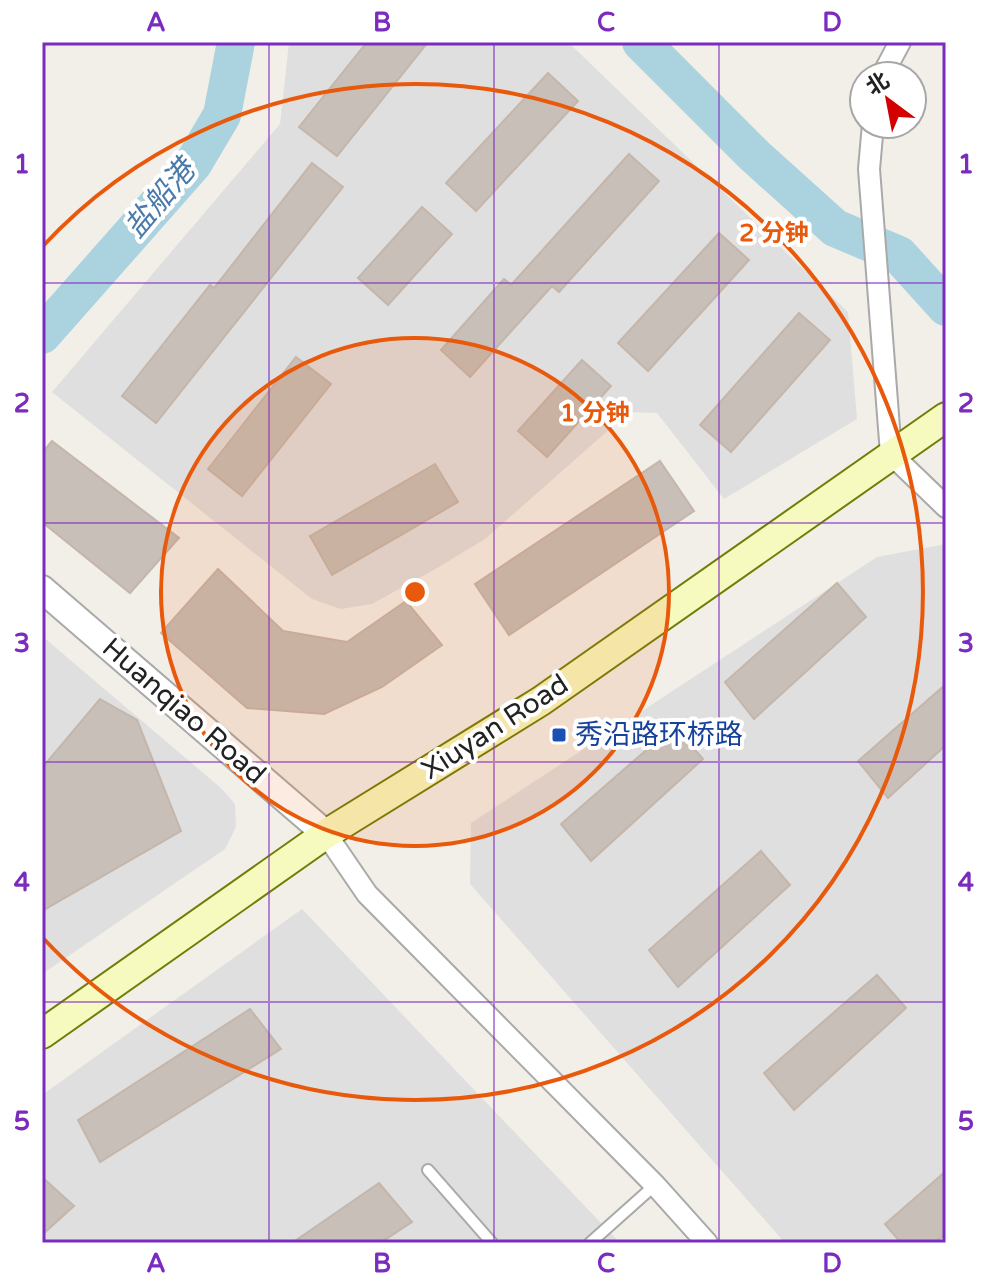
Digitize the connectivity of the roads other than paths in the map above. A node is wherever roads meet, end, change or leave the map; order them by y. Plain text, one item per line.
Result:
1 (900, 42) edge
2 (890, 60) edge
3 (872, 140) edge
4 (946, 417) edge
5 (891, 454) junction
6 (946, 507) edge
7 (42, 589) edge
8 (326, 834) junction
9 (42, 1034) edge
10 (428, 1170) dead end
11 (655, 1185) junction
12 (492, 1243) edge
13 (590, 1243) edge
14 (707, 1243) edge

1 - 2 street
3 - 5 street
4 - 5 main road, Xiuyan Road
5 - 6 street
5 - 8 main road, Xiuyan Road
7 - 8 street, Huanqiao Road
8 - 9 main road, Xiuyan Road
8 - 11 street
10 - 12 lane
11 - 13 lane
11 - 14 street

